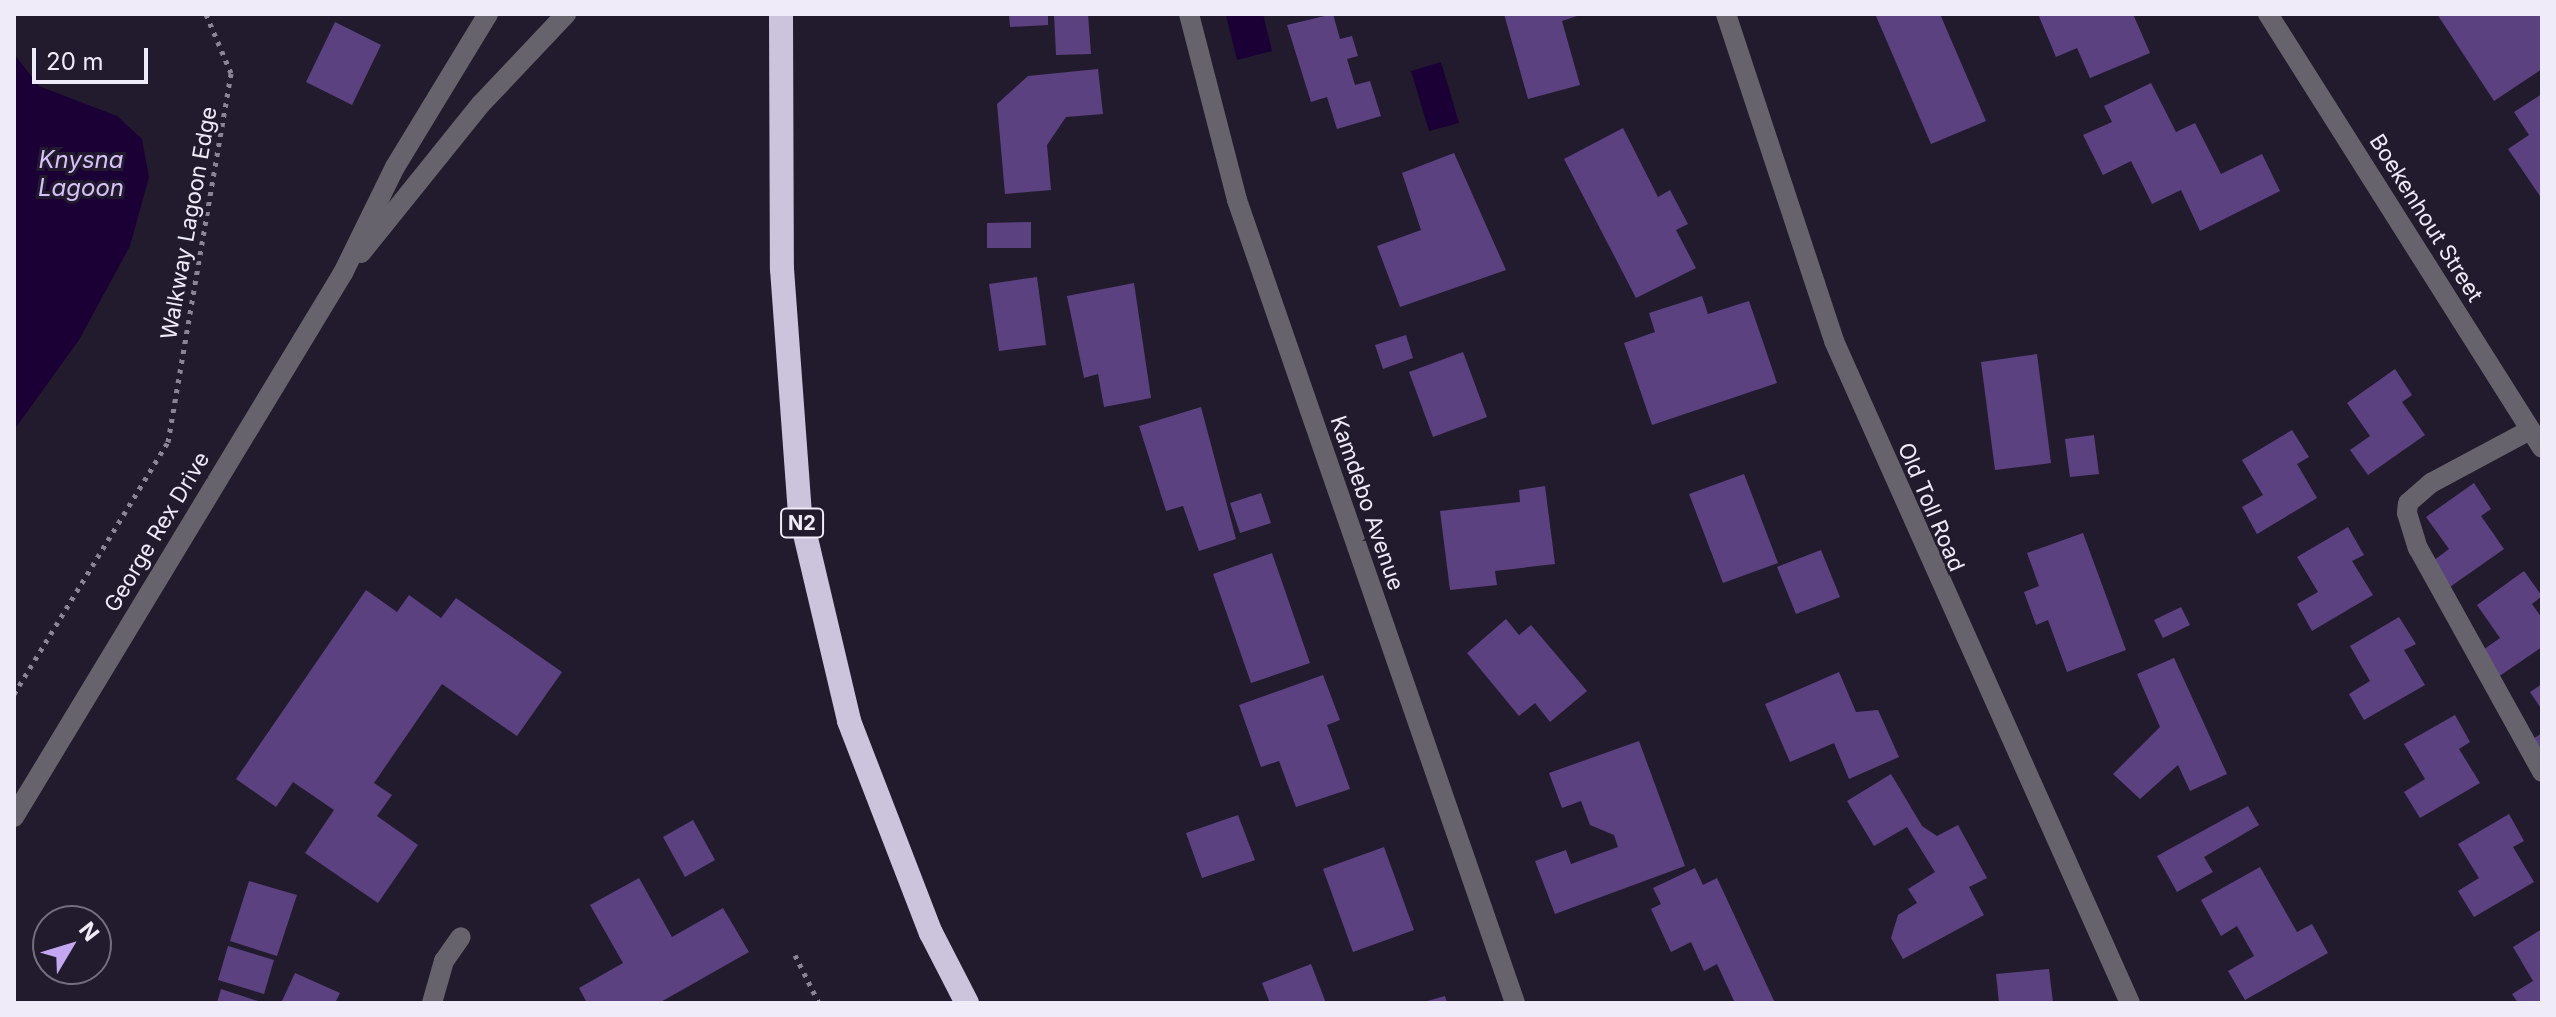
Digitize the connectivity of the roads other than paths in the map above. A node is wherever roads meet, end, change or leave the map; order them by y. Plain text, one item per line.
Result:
1 (488, 14) edge
2 (566, 14) edge
3 (781, 14) edge
4 (1189, 14) edge
5 (1726, 14) edge
6 (2268, 14) edge
7 (343, 273) junction
8 (2530, 430) junction
9 (2542, 448) edge
10 (2542, 772) edge
11 (14, 817) edge
12 (461, 937) dead end
13 (432, 1003) edge
14 (967, 1003) edge
15 (1515, 1003) edge
16 (2130, 1003) edge

1 - 7 street, George Rex Drive
2 - 7 street, George Rex Drive
3 - 14 highway, N2
4 - 15 street, Kamdebo Avenue
5 - 16 street, Old Toll Road
6 - 8 street, Boekenhout Street
7 - 11 street, George Rex Drive
8 - 9 street, Boekenhout Street
8 - 10 street
12 - 13 street

